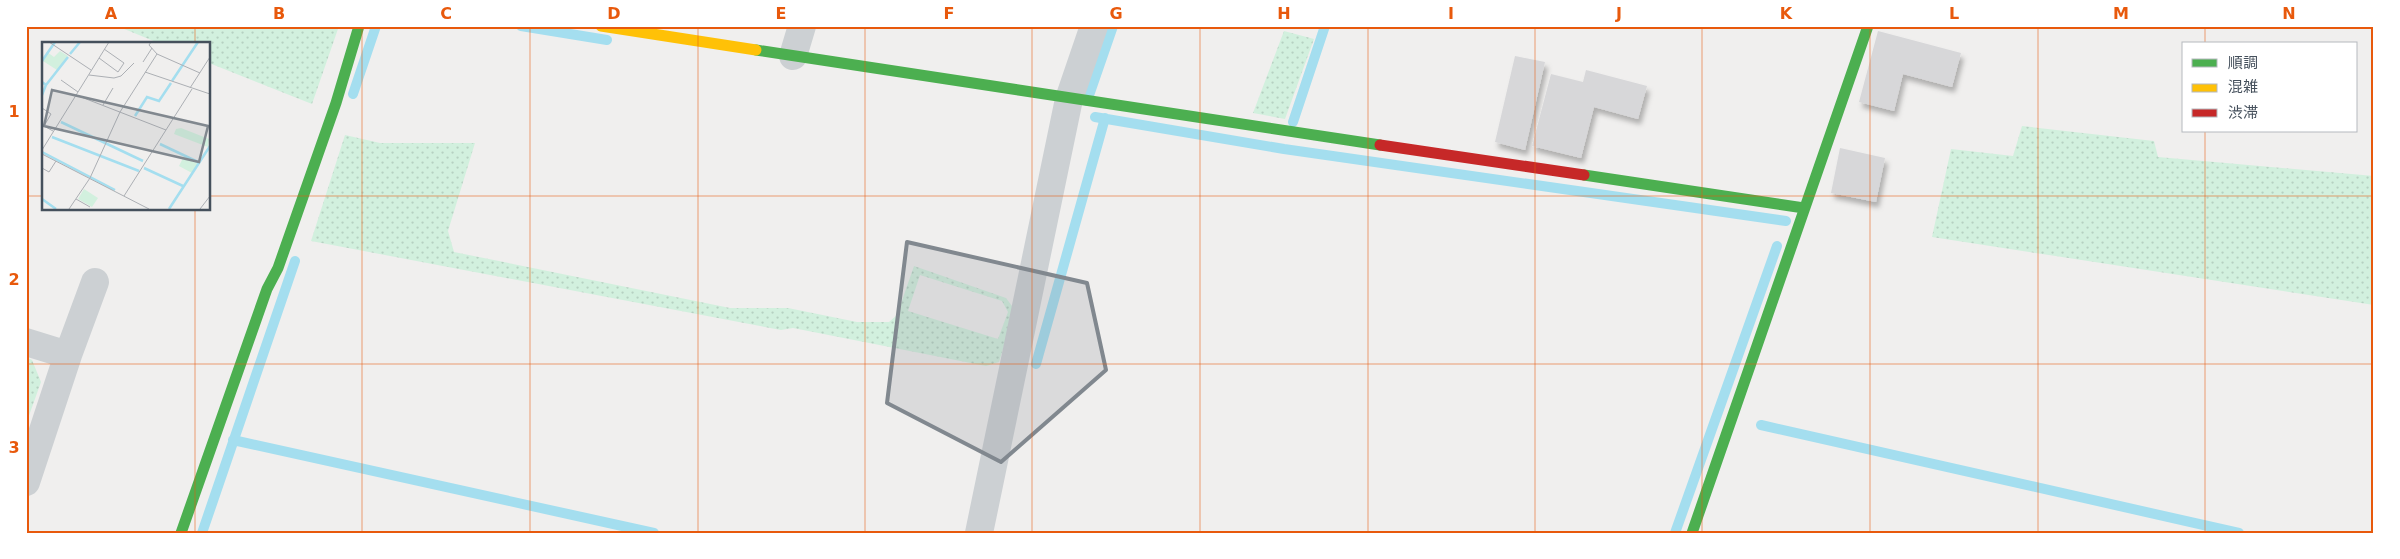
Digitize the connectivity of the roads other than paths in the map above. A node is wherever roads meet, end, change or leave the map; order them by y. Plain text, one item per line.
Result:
1 (359, 26) edge
2 (601, 26) edge
3 (802, 26) edge
4 (1094, 26) edge
5 (1868, 26) edge
6 (792, 56) junction
7 (1070, 107) junction
8 (1801, 207) junction
9 (95, 282) dead end
10 (26, 342) edge
11 (68, 355) junction
12 (26, 482) edge
13 (181, 533) edge
14 (979, 533) edge
15 (1692, 533) edge

1 - 13 street
2 - 6 street
3 - 6 street
4 - 7 street
5 - 8 street
6 - 7 street
7 - 8 street
7 - 14 street
8 - 15 street
9 - 11 street
10 - 11 street
11 - 12 street

